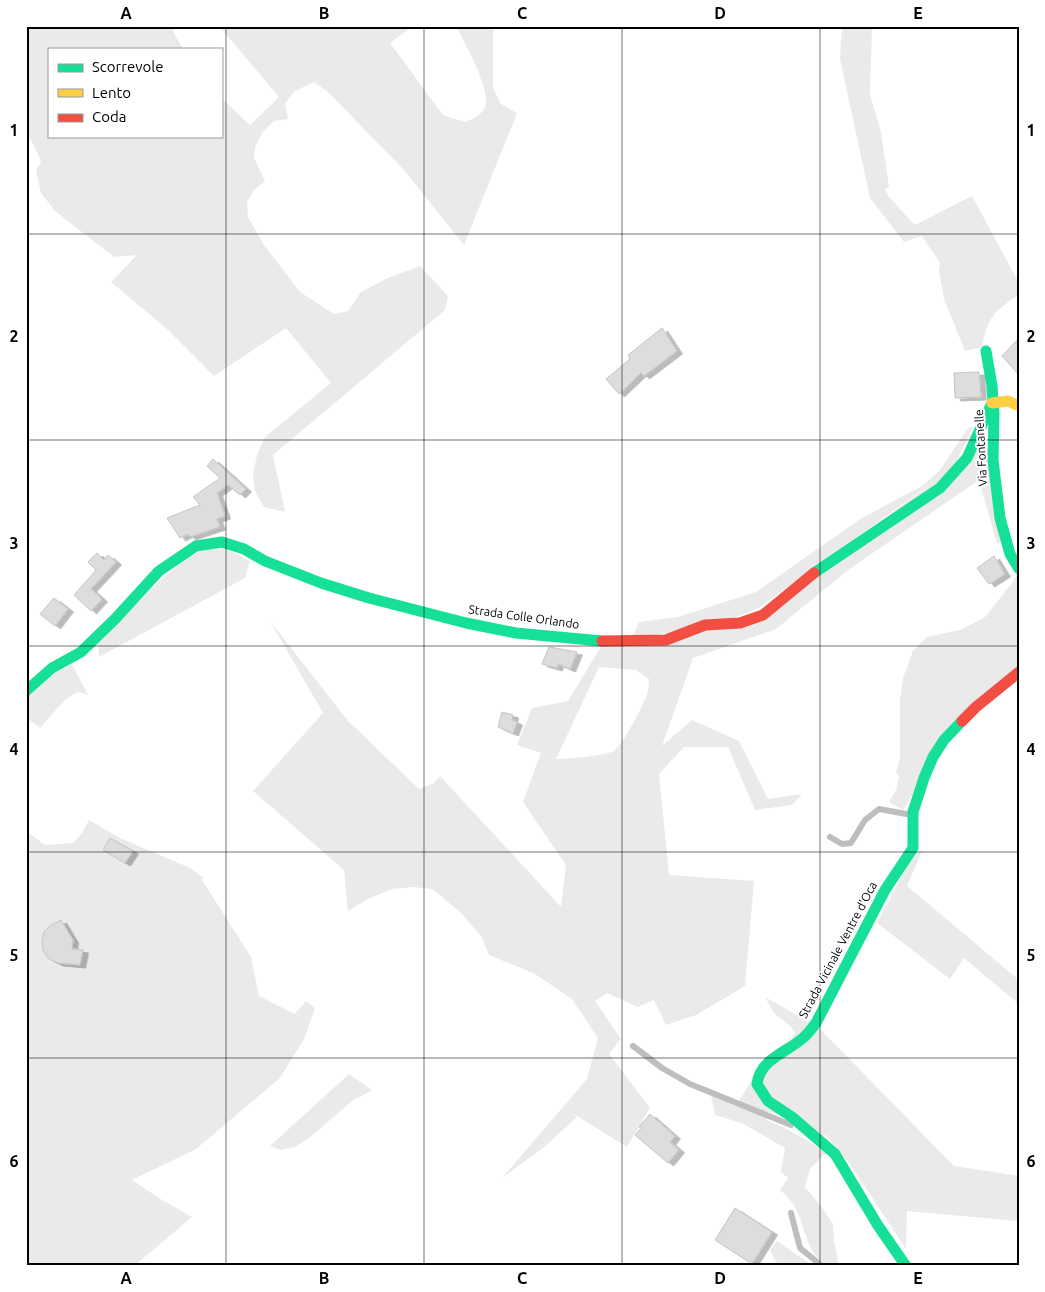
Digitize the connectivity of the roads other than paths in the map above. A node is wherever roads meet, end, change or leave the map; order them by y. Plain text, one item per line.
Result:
1 (986, 351) dead end
2 (992, 403) junction
3 (1019, 406) edge
4 (1019, 569) edge
5 (1019, 672) edge
6 (26, 691) edge
7 (913, 816) junction
8 (830, 837) dead end
9 (633, 1046) dead end
10 (810, 1133) junction
11 (791, 1213) dead end
12 (822, 1266) edge
13 (906, 1266) edge

1 - 2 street, Via Fontanelle
2 - 3 street
2 - 4 street, Via Fontanelle
2 - 6 street, Strada Colle Orlando
5 - 7 street, Strada Vicinale Ventre d'Oca
7 - 8 lane
7 - 10 street, Strada Vicinale Ventre d'Oca
9 - 10 lane
10 - 13 street, Strada Vicinale Ventre d'Oca
11 - 12 lane

